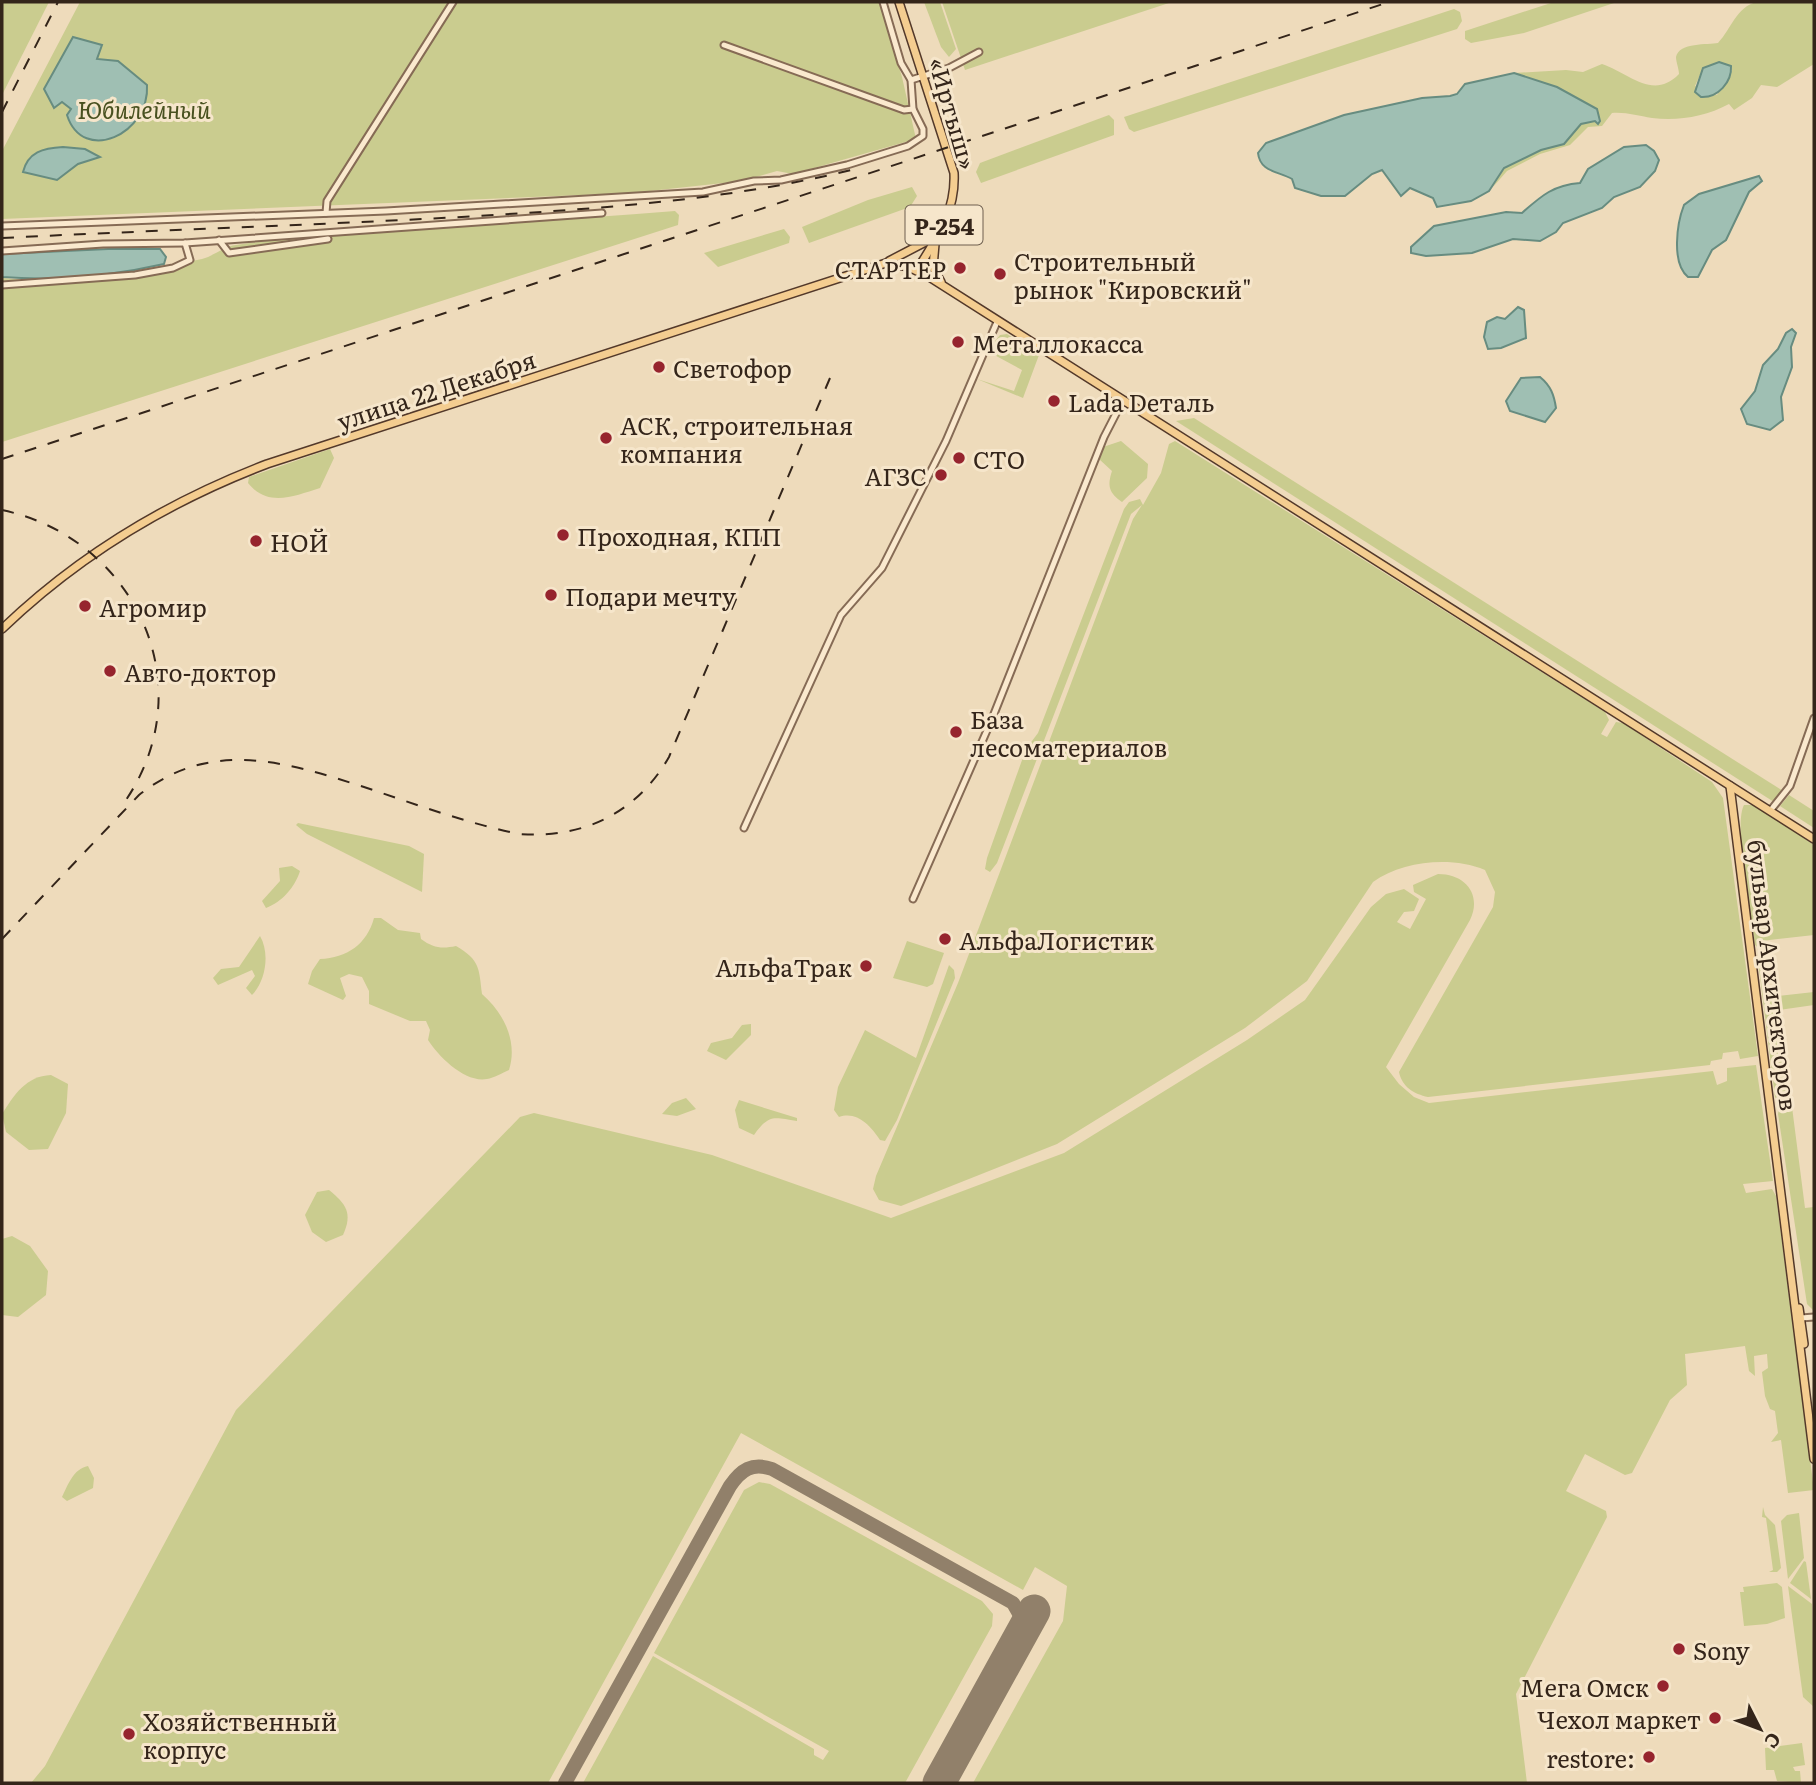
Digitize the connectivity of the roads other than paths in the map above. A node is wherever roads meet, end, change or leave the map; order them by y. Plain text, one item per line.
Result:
1 (453, 2) edge
2 (883, 2) edge
3 (899, 2) edge
4 (724, 44) dead end
5 (979, 52) dead end
6 (925, 75) junction
7 (911, 80) junction
8 (912, 109) junction
9 (326, 213) junction
10 (602, 213) dead end
11 (2, 226) edge
12 (940, 233) junction
13 (328, 239) dead end
14 (219, 240) junction
15 (186, 243) junction
16 (2, 251) edge
17 (886, 263) junction
18 (916, 270) junction
19 (2, 285) edge
20 (946, 288) junction
21 (997, 322) junction
22 (1122, 402) junction
23 (2, 629) edge
24 (1814, 718) edge
25 (1730, 786) junction
26 (1770, 811) junction
27 (744, 828) dead end
28 (1814, 839) edge
29 (913, 899) dead end
30 (1814, 1317) edge
31 (1798, 1319) junction
32 (1814, 1425) edge
33 (1814, 1460) edge

1 - 9 street
2 - 7 street
3 - 6 main road, «Иртыш» / Р-254
4 - 8 street
5 - 6 street
6 - 7 street
6 - 12 main road, «Иртыш» / Р-254
7 - 8 street
8 - 9 street
9 - 11 street
10 - 14 street
12 - 17 main road, улица 22 Декабря
12 - 18 main road, «Иртыш» / Р-254
12 - 20 main road
13 - 14 street
14 - 15 street
15 - 16 street
15 - 19 street
17 - 18 main road
17 - 23 main road, улица 22 Декабря
18 - 20 main road
20 - 21 main road
21 - 22 main road
21 - 27 street
22 - 25 main road
22 - 29 street
24 - 26 street
25 - 26 main road
25 - 31 main road, бульвар Архитекторов
26 - 28 main road
30 - 31 street
31 - 32 main road, бульвар Архитекторов
31 - 33 main road, бульвар Архитекторов

